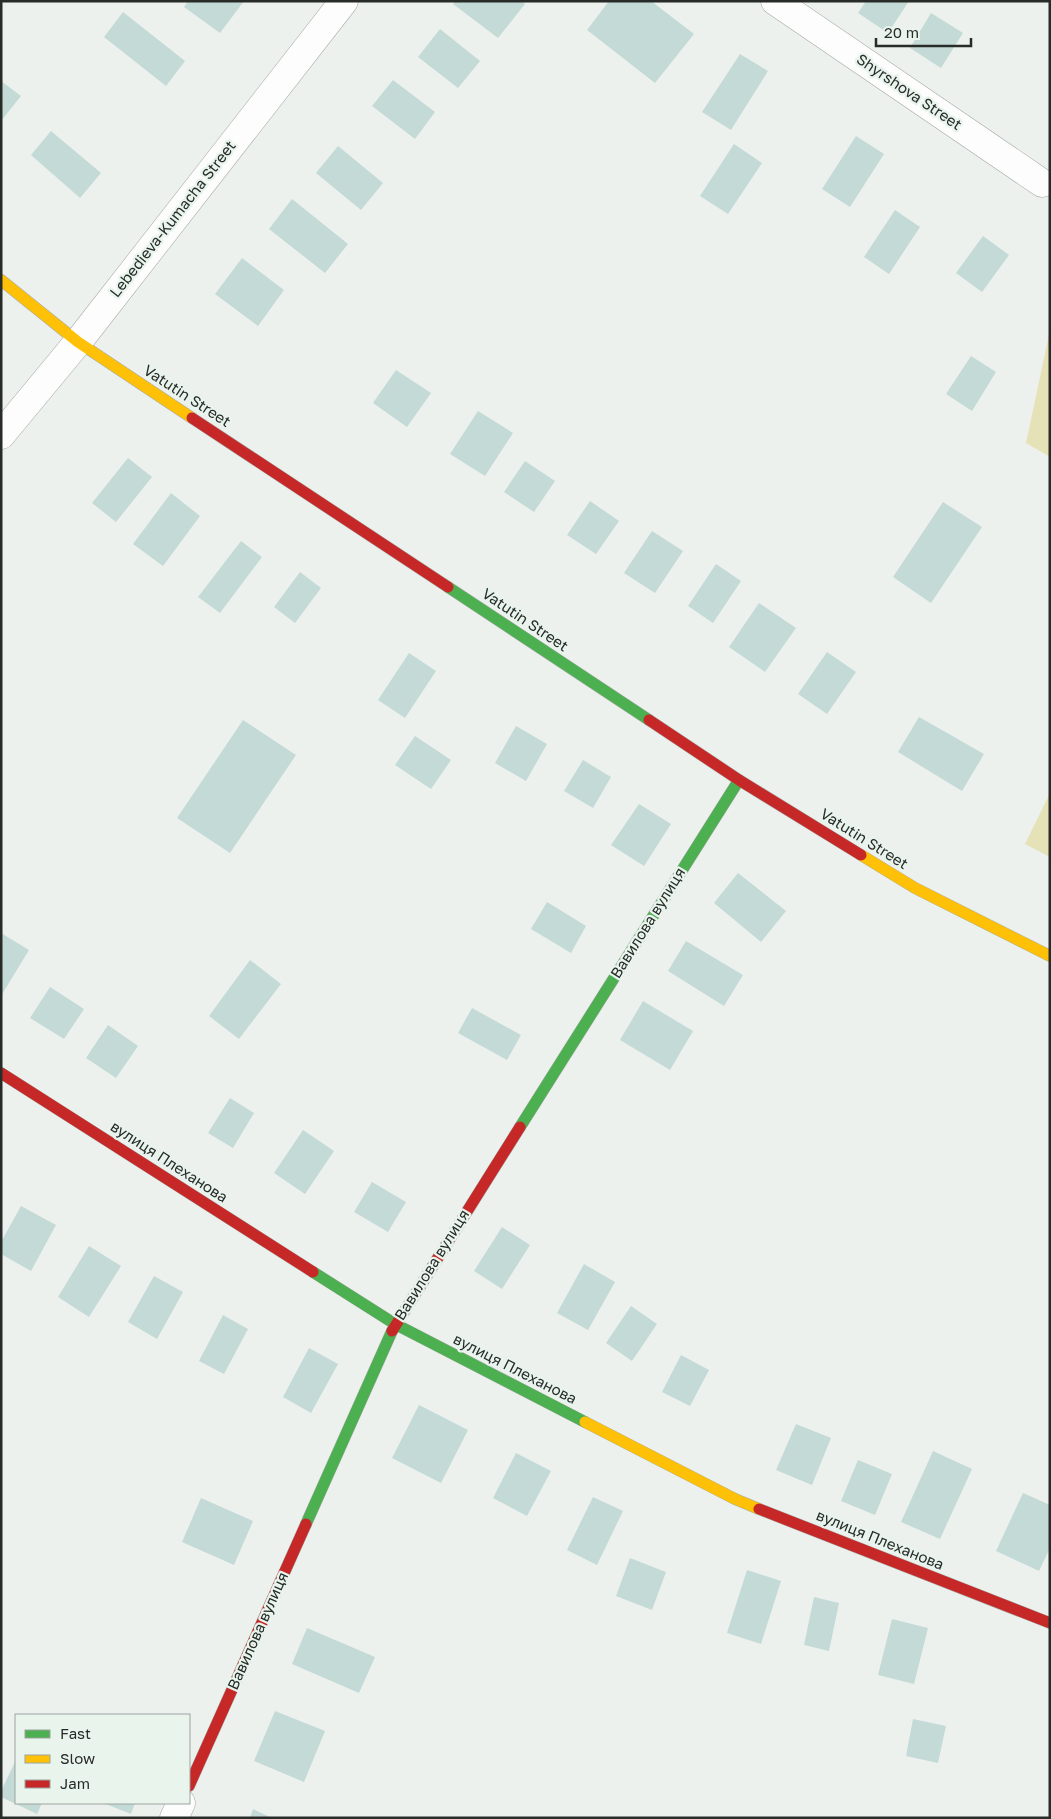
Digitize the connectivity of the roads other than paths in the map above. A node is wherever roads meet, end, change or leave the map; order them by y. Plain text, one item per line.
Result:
1 (344, 1) edge
2 (775, 1) edge
3 (1042, 183) dead end
4 (1, 280) edge
5 (78, 342) junction
6 (1, 435) edge
7 (739, 780) junction
8 (1050, 956) edge
9 (1, 1073) edge
10 (394, 1324) junction
11 (1050, 1623) edge
12 (190, 1784) edge
13 (181, 1804) edge
14 (174, 1818) edge

1 - 5 street, Lebedieva-Kumacha Street
2 - 3 street, Shyrshova Street
4 - 5 street, Vatutin Street
5 - 6 street, Lebedieva-Kumacha Street
5 - 7 street, Vatutin Street
7 - 8 street, Vatutin Street
7 - 10 street, Вавилова вулиця
9 - 10 street, вулиця Плеханова
10 - 11 street, вулиця Плеханова
10 - 12 street, Вавилова вулиця
13 - 14 street

